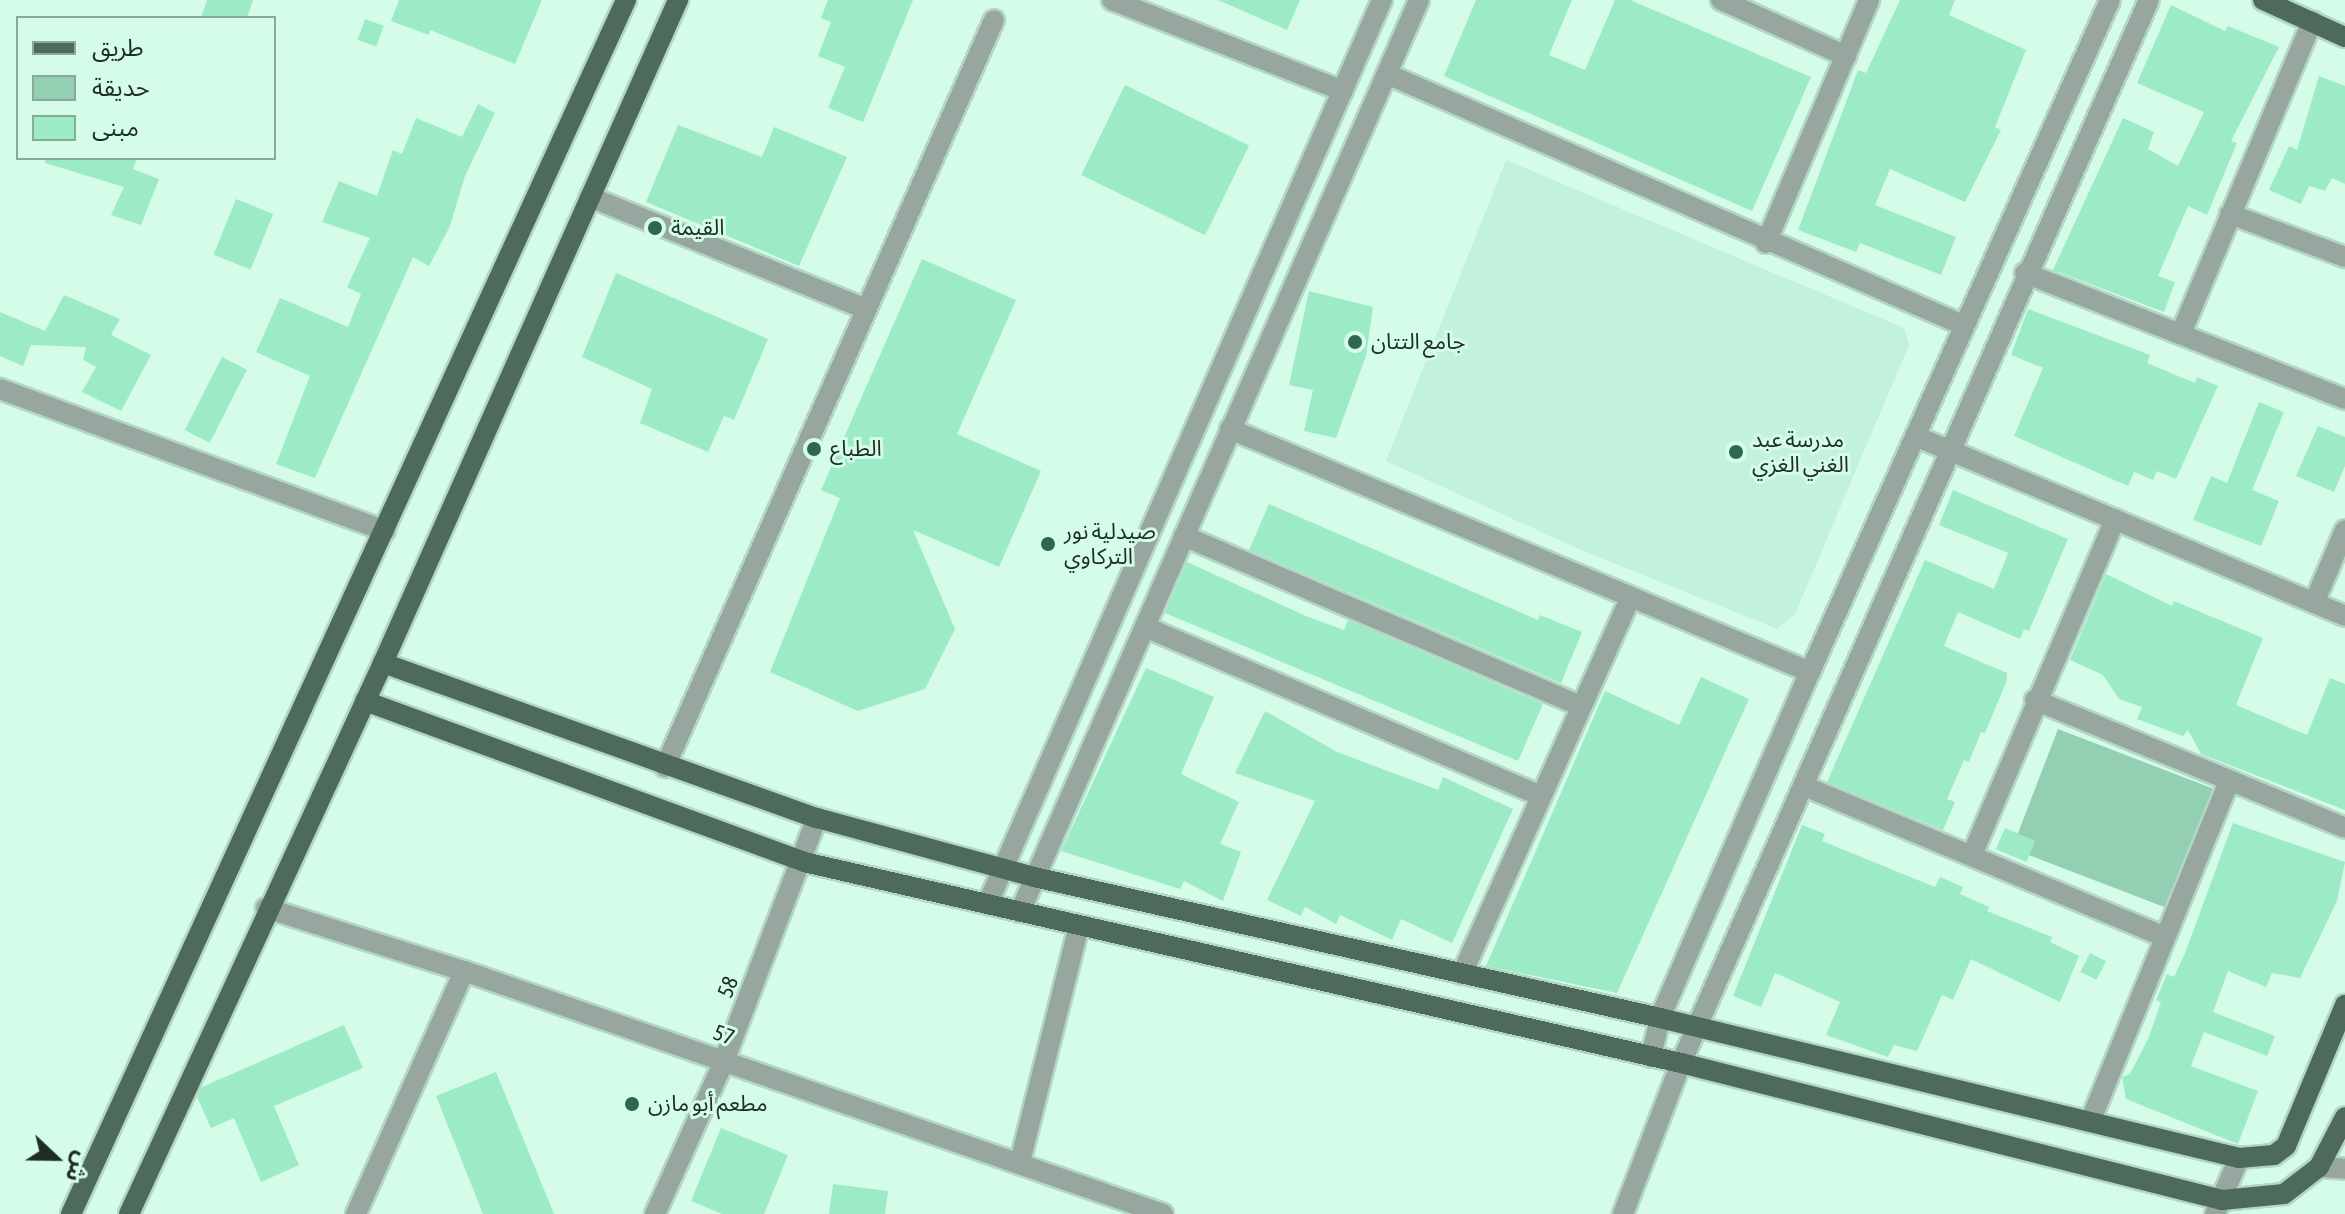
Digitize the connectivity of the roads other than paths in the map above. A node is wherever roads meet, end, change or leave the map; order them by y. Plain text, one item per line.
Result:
1 (626, 0) edge
2 (678, 0) edge
3 (1112, 0) edge
4 (1382, 0) edge
5 (1419, 0) edge
6 (1721, 0) edge
7 (1869, 0) edge
8 (2110, 0) edge
9 (2149, 0) edge
10 (2263, 0) edge
11 (994, 20) dead end
12 (2312, 21) junction
13 (2345, 37) edge
14 (1846, 56) junction
15 (1387, 74) junction
16 (1343, 91) junction
17 (590, 197) junction
18 (2230, 214) junction
19 (1766, 243) junction
20 (2345, 257) edge
21 (2025, 273) junction
22 (864, 308) junction
23 (1963, 325) junction
24 (2182, 331) junction
25 (0, 389) edge
26 (2345, 399) edge
27 (1230, 429) junction
28 (1915, 436) junction
29 (1946, 450) junction
30 (2115, 519) junction
31 (2345, 530) edge
32 (385, 531) junction
33 (1184, 536) junction
34 (1630, 598) junction
35 (2314, 603) junction
36 (2345, 616) edge
37 (1145, 627) junction
38 (383, 663) junction
39 (1810, 672) junction
40 (2035, 700) junction
41 (365, 701) junction
42 (1579, 705) junction
43 (665, 767) junction
44 (2229, 781) junction
45 (1804, 786) junction
46 (1541, 796) junction
47 (817, 818) junction
48 (2345, 828) edge
49 (1972, 855) junction
50 (804, 862) junction
51 (1003, 868) junction
52 (1034, 877) junction
53 (988, 903) junction
54 (266, 908) junction
55 (1020, 912) junction
56 (1079, 925) junction
57 (2163, 936) junction
58 (464, 971) junction
59 (1462, 974) junction
60 (2345, 1005) edge
61 (1660, 1018) junction
62 (1697, 1027) junction
63 (1651, 1057) junction
64 (724, 1061) junction
65 (1681, 1063) junction
66 (2345, 1117) edge
67 (2090, 1122) junction
68 (2239, 1158) junction
69 (1020, 1162) junction
70 (2319, 1167) junction
71 (2345, 1169) edge
72 (2219, 1207) edge
73 (71, 1214) edge
74 (129, 1214) edge
75 (356, 1214) edge
76 (655, 1214) edge
77 (1163, 1214) edge
78 (1623, 1214) edge

1 - 32 main road
2 - 17 main road
3 - 16 street
4 - 16 street
5 - 15 street
6 - 14 street
7 - 14 street
8 - 23 street
9 - 21 street
10 - 12 main road
11 - 22 street
12 - 13 main road
12 - 18 street
14 - 19 street
15 - 19 street
15 - 27 street
16 - 51 street
17 - 22 street
17 - 38 main road
18 - 20 street
18 - 24 street
19 - 23 street
21 - 24 street
21 - 29 street
22 - 43 street
23 - 28 street
24 - 26 street
25 - 32 street
27 - 33 street
27 - 34 street
28 - 29 street
28 - 39 street
29 - 30 street
29 - 45 street
30 - 35 street
30 - 40 street
31 - 35 street
32 - 73 main road
33 - 37 street
33 - 42 street
34 - 39 street
34 - 42 street
35 - 36 street
37 - 46 street
37 - 52 street
38 - 41 main road
38 - 43 main road
39 - 61 street
40 - 44 street
40 - 49 street
41 - 50 main road
41 - 54 main road
42 - 46 street
43 - 47 main road
44 - 48 street
44 - 57 street
45 - 49 street
45 - 62 street
46 - 59 street
47 - 50 street, 58
47 - 51 main road
49 - 57 street
50 - 53 main road
50 - 64 street, 58
51 - 52 main road
51 - 53 street
52 - 55 street
52 - 59 main road
53 - 55 main road
54 - 58 street, 57
54 - 74 main road
55 - 56 main road
56 - 63 main road
56 - 69 street
57 - 67 street
58 - 64 street, 57
58 - 75 street
59 - 61 main road
60 - 68 main road
61 - 62 main road
61 - 63 street
62 - 65 street
62 - 67 main road
63 - 65 main road
64 - 69 street, 57
64 - 76 street, 58
65 - 72 main road
65 - 78 street
66 - 70 main road
67 - 68 main road
68 - 72 street
69 - 77 street, 57
70 - 71 street
70 - 72 main road

